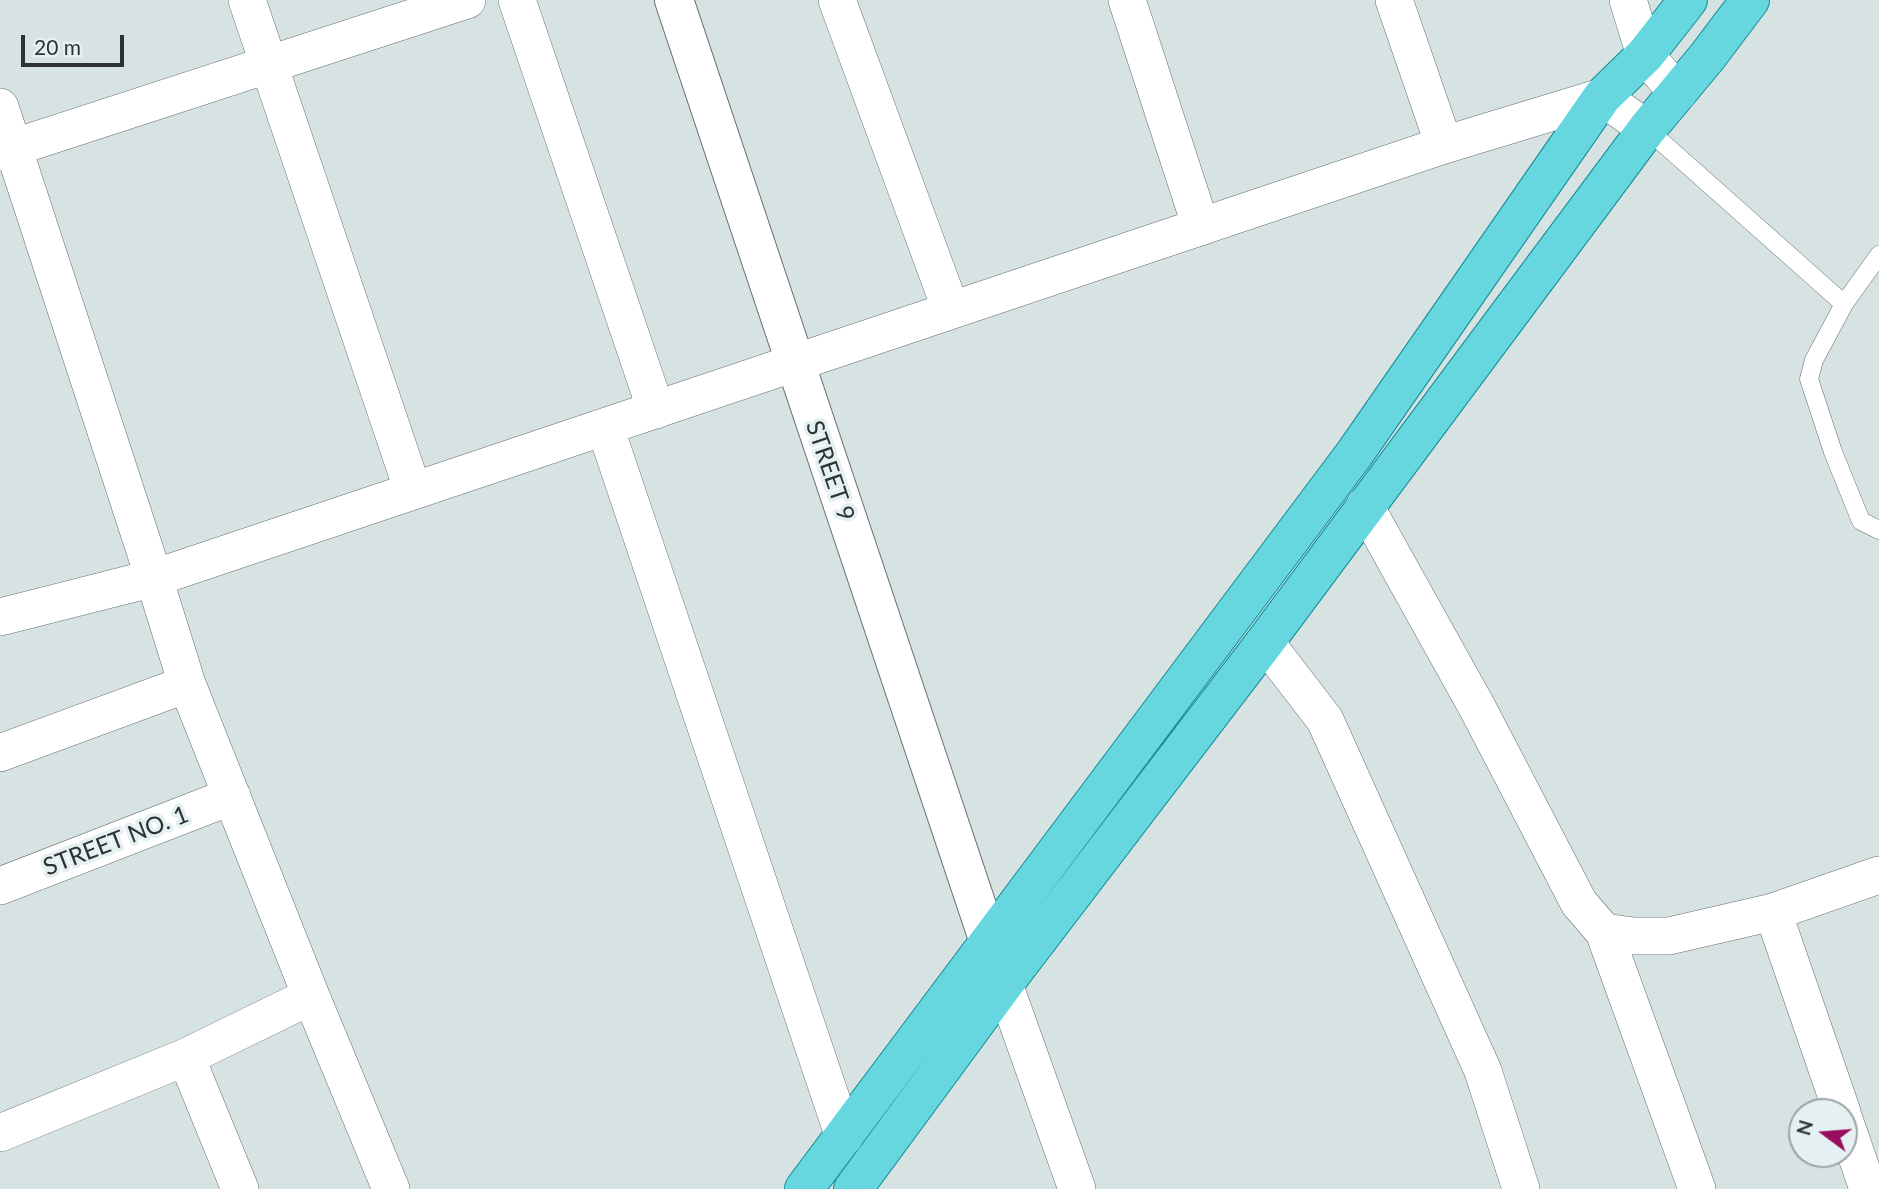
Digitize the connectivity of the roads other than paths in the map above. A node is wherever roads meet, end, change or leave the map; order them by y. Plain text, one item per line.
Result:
1 (247, 0) edge
2 (467, 0) edge
3 (517, 0) edge
4 (674, 0) edge
5 (837, 0) edge
6 (1127, 0) edge
7 (1394, 0) edge
8 (1628, 0) edge
9 (1688, 0) edge
10 (1750, 0) edge
11 (1645, 55) junction
12 (269, 65) junction
13 (1678, 93) junction
14 (1602, 97) junction
15 (0, 107) edge
16 (1647, 130) junction
17 (1444, 145) junction
18 (7, 150) edge
19 (1201, 227) junction
20 (1879, 255) edge
21 (1844, 304) junction
22 (951, 310) junction
23 (794, 363) junction
24 (656, 410) junction
25 (605, 427) junction
26 (413, 491) junction
27 (1365, 506) junction
28 (1879, 530) edge
29 (154, 578) junction
30 (0, 617) edge
31 (1265, 642) junction
32 (187, 684) junction
33 (0, 752) edge
34 (232, 796) junction
35 (1879, 875) edge
36 (0, 886) edge
37 (1773, 912) junction
38 (1604, 932) junction
39 (989, 942) junction
40 (1004, 984) junction
41 (311, 996) junction
42 (186, 1057) junction
43 (1837, 1098) edge
44 (0, 1133) edge
45 (844, 1137) junction
46 (1858, 1160) edge
47 (240, 1189) edge
48 (391, 1189) edge
49 (804, 1189) edge
50 (853, 1189) edge
51 (1077, 1189) edge
52 (1521, 1189) edge
53 (1698, 1189) edge
54 (1868, 1189) edge

1 - 12 street
2 - 12 street
3 - 24 street
4 - 23 street, STREET 9
5 - 22 street
6 - 19 street
7 - 17 street
8 - 11 street
9 - 11 main road
10 - 13 main road
11 - 13 street
11 - 14 main road
12 - 18 street
12 - 26 street
13 - 16 main road
14 - 16 street
14 - 17 street
14 - 39 main road
15 - 18 street
16 - 21 lane
16 - 27 main road
17 - 19 street
18 - 29 street
19 - 22 street
20 - 21 lane
21 - 28 lane
22 - 23 street
23 - 24 street
23 - 39 street, STREET 9
24 - 25 street
25 - 26 street
25 - 45 street
26 - 29 street
27 - 31 main road
27 - 38 street
29 - 30 street
29 - 32 street
31 - 40 main road
31 - 52 street
32 - 33 street
32 - 34 street
34 - 36 street, STREET NO. 1
34 - 41 street
35 - 37 street
37 - 38 street
37 - 43 street
38 - 53 street
39 - 40 street
39 - 45 main road
40 - 50 main road
40 - 51 street
41 - 42 street
41 - 48 street
42 - 44 street
42 - 47 street
45 - 49 main road
46 - 54 street

